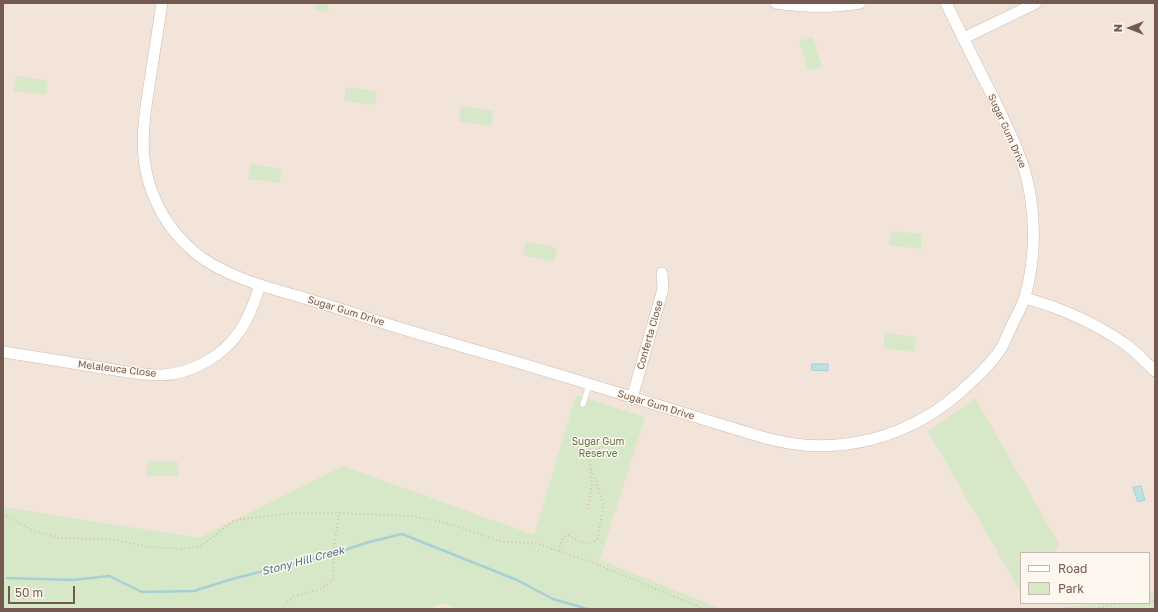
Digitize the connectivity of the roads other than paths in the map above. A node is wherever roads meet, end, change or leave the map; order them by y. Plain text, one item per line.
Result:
1 (162, 3) edge
2 (776, 3) edge
3 (860, 3) edge
4 (946, 3) edge
5 (1036, 3) edge
6 (964, 38) junction
7 (662, 273) dead end
8 (260, 285) junction
9 (1024, 298) junction
10 (3, 352) edge
11 (1155, 371) edge
12 (590, 385) junction
13 (632, 398) junction
14 (583, 404) dead end

1 - 8 street, Sugar Gum Drive
2 - 3 street
4 - 6 street, Sugar Gum Drive
5 - 6 street
6 - 9 street, Sugar Gum Drive
7 - 13 street, Conferta Close
8 - 10 street, Melaleuca Close
8 - 12 street, Sugar Gum Drive
9 - 11 street
9 - 13 street, Sugar Gum Drive
12 - 13 street, Sugar Gum Drive
12 - 14 lane

